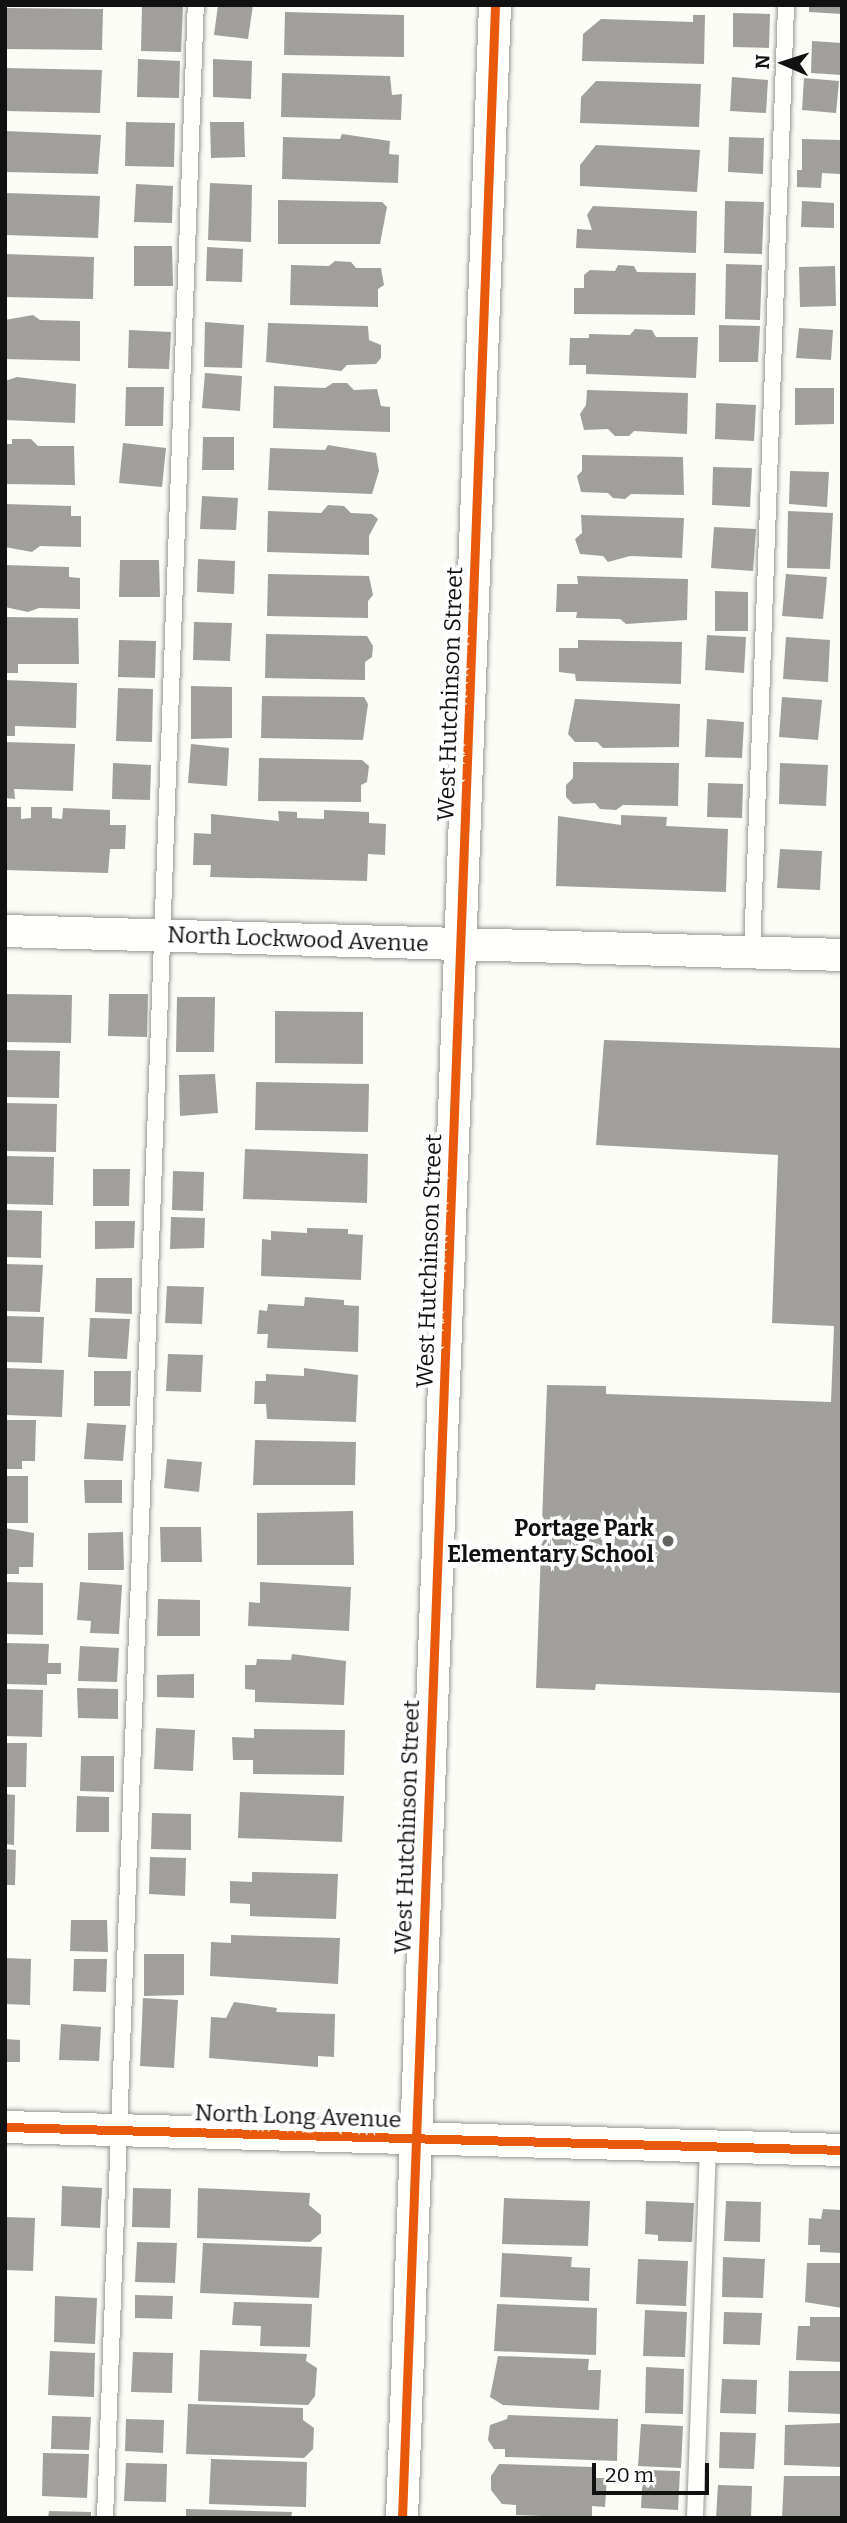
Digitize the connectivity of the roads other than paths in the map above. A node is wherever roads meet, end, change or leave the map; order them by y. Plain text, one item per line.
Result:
1 (196, 5) edge
2 (495, 5) edge
3 (786, 5) edge
4 (5, 931) edge
5 (162, 936) junction
6 (460, 944) junction
7 (751, 952) junction
8 (842, 955) edge
9 (5, 2127) edge
10 (118, 2130) junction
11 (414, 2138) junction
12 (708, 2146) junction
13 (842, 2150) edge
14 (104, 2518) edge
15 (402, 2518) edge
16 (695, 2518) edge

1 - 5 lane
2 - 6 street, West Hutchinson Street
3 - 7 lane
4 - 5 street, North Lockwood Avenue
5 - 6 street, North Lockwood Avenue
5 - 10 lane
6 - 7 street, North Lockwood Avenue
6 - 11 street, West Hutchinson Street
7 - 8 street, North Lockwood Avenue
9 - 10 street, North Long Avenue
10 - 11 street, North Long Avenue
10 - 14 lane
11 - 12 street, North Long Avenue
11 - 15 street, West Hutchinson Street
12 - 13 street, North Long Avenue
12 - 16 lane

